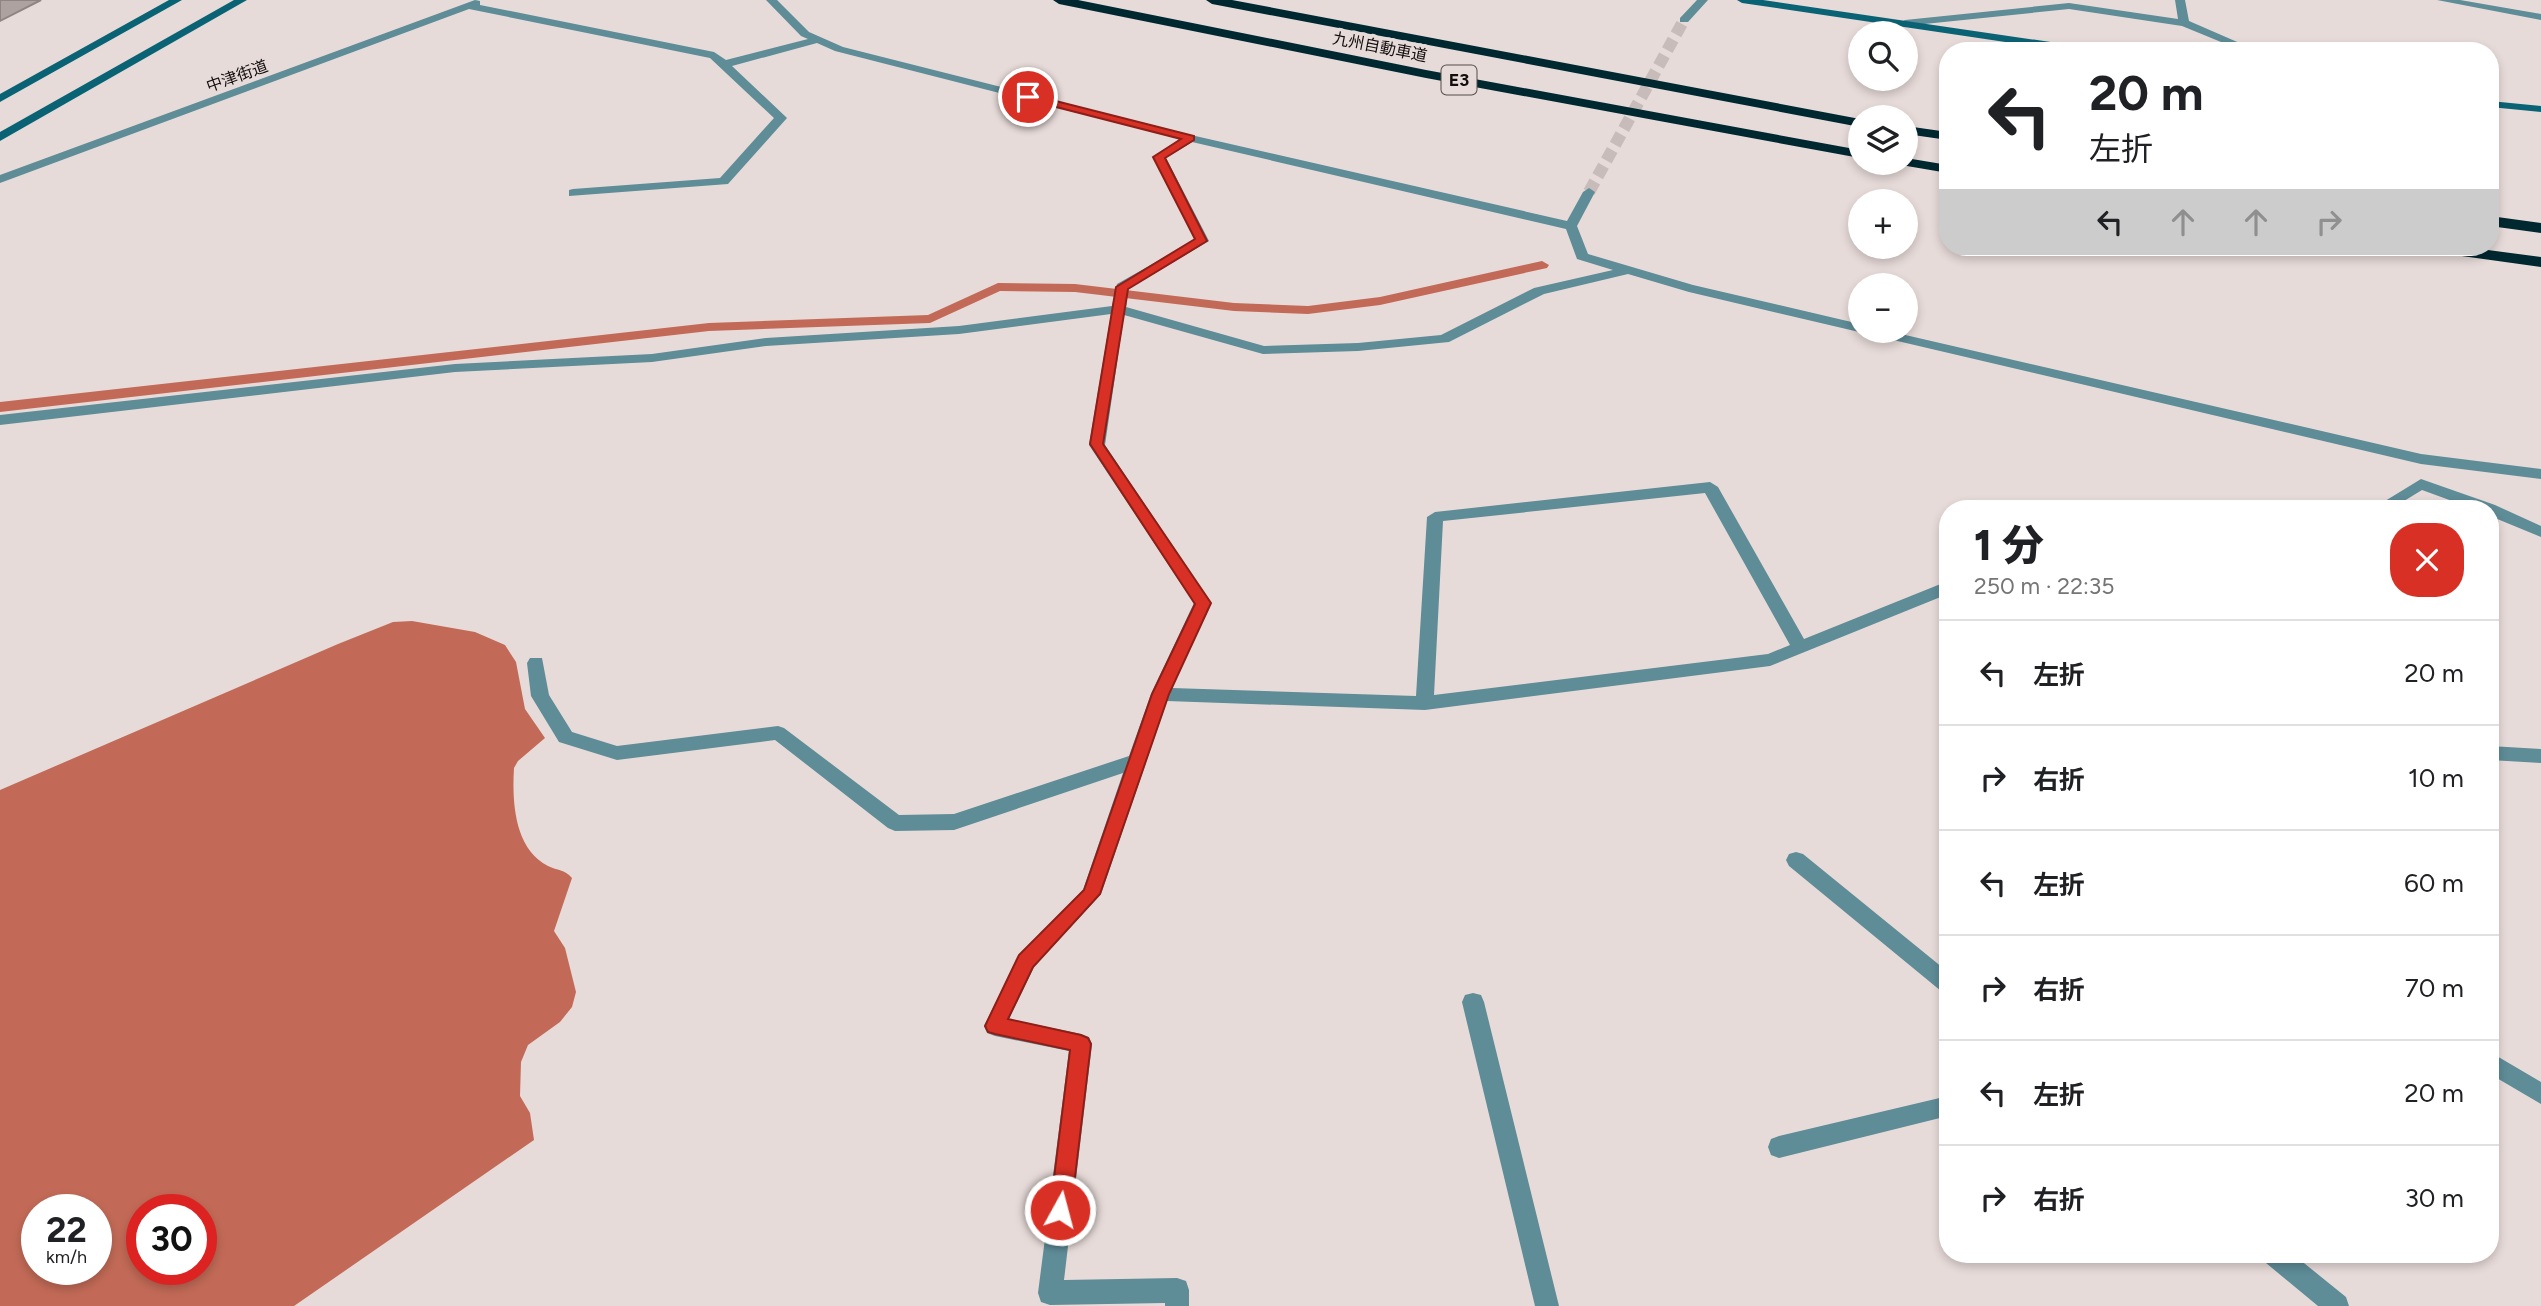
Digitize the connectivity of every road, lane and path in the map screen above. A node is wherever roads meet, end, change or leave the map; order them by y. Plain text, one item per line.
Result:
1 (177, 0) edge
2 (242, 0) edge
3 (485, 0) edge
4 (771, 0) edge
5 (1059, 0) edge
6 (1212, 0) edge
7 (1703, 0) edge
8 (1742, 0) edge
9 (2180, 0) edge
10 (2442, 0) edge
11 (468, 6) junction
12 (2541, 17) edge
13 (1684, 20) tunnel mouth
14 (1891, 21) edge
15 (1918, 22) edge
16 (2184, 23) junction
17 (1918, 25) edge
18 (818, 40) junction
19 (2031, 42) edge
20 (2231, 42) edge
21 (725, 64) junction
22 (0, 99) edge
23 (2499, 105) edge
24 (2541, 109) edge
25 (1848, 121) edge
26 (1918, 132) edge
27 (1939, 135) edge
28 (0, 137) edge
29 (1190, 138) junction
30 (1848, 152) edge
31 (1918, 164) edge
32 (1939, 168) edge
33 (0, 179) edge
34 (1589, 192) tunnel mouth
35 (573, 193) dead end
36 (2499, 222) edge
37 (1571, 226) junction
38 (2541, 228) edge
39 (2498, 256) edge
40 (2541, 262) edge
41 (1629, 270) junction
42 (1119, 309) junction
43 (1848, 325) edge
44 (1918, 342) edge
45 (0, 420) edge
46 (2421, 459) junction
47 (2541, 474) edge
48 (2421, 484) junction
49 (2395, 500) edge
50 (2463, 500) edge
51 (2499, 514) edge
52 (2541, 532) edge
53 (1939, 591) edge
54 (1800, 648) junction
55 (536, 663) dead end
56 (1160, 694) junction
57 (1425, 703) junction
58 (2499, 754) edge
59 (2541, 756) edge
60 (1137, 761) junction
61 (1796, 860) dead end
62 (1939, 978) edge
63 (1473, 1002) dead end
64 (2499, 1068) edge
65 (2541, 1094) edge
66 (1939, 1108) edge
67 (1779, 1147) dead end
68 (2285, 1263) edge
69 (1177, 1306) edge
70 (1547, 1306) edge
71 (2337, 1306) edge

1 - 22 street
2 - 28 street
3 - 11 street, 中津街道
4 - 18 street
5 - 30 highway, 九州自動車道 / E3
6 - 25 highway, 九州自動車道 / E3
7 - 13 street
8 - 14 street
9 - 16 street
10 - 12 street
11 - 21 street
11 - 33 street, 中津街道
15 - 16 street
16 - 20 street
17 - 19 street
18 - 21 street
18 - 29 street
21 - 35 street
23 - 24 street
26 - 27 highway
29 - 37 street
29 - 42 street
31 - 32 highway
34 - 37 street
36 - 38 highway
37 - 41 street
39 - 40 highway
41 - 42 street
41 - 43 street
42 - 45 street
42 - 56 street
44 - 46 street
46 - 47 street
46 - 48 street
48 - 49 street
48 - 50 street
51 - 52 street
53 - 54 street
54 - 57 street
54 - 57 street
55 - 60 street
56 - 57 street
56 - 60 street
58 - 59 street
60 - 69 street
61 - 62 street
63 - 70 street
64 - 65 street
66 - 67 street
68 - 71 street

